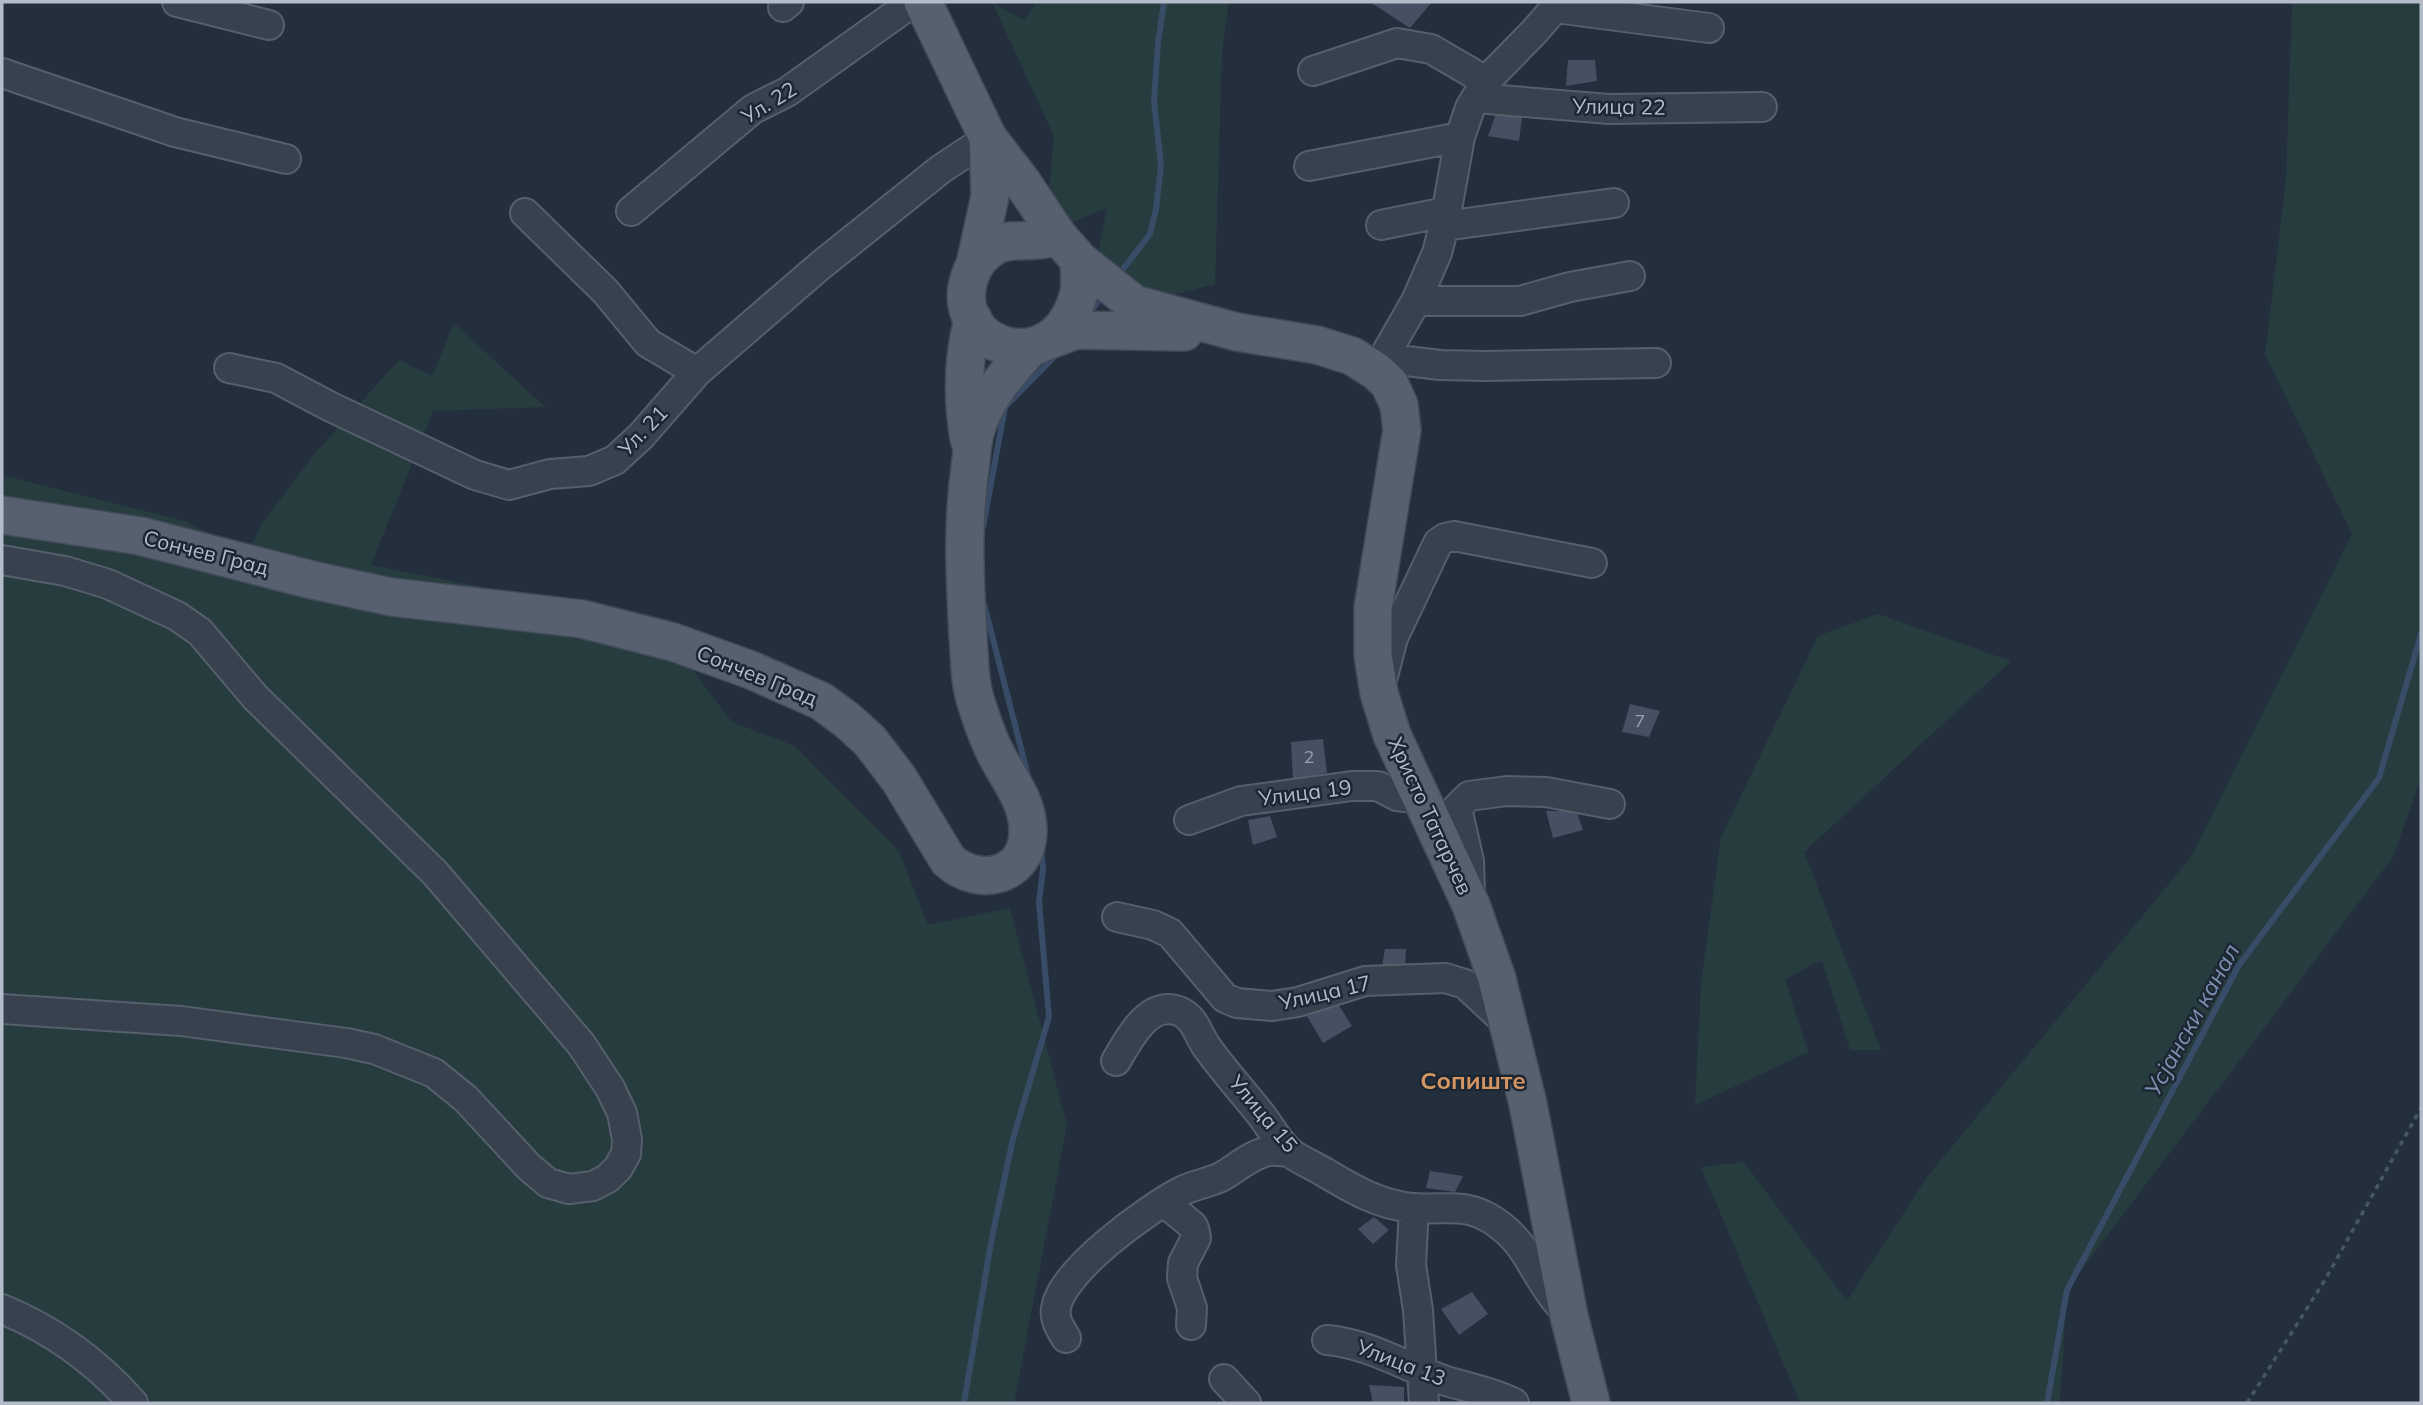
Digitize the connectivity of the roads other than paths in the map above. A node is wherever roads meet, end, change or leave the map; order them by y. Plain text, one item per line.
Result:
1 (177, 2) edge
2 (913, 2) edge
3 (923, 2) edge
4 (1546, 8) edge
5 (269, 25) dead end
6 (1709, 28) dead end
7 (1313, 71) dead end
8 (2, 73) edge
9 (1481, 90) junction
10 (1762, 107) dead end
11 (1460, 137) junction
12 (988, 138) junction
13 (286, 159) dead end
14 (1309, 166) dead end
15 (1614, 203) dead end
16 (631, 211) dead end
17 (525, 213) dead end
18 (1445, 219) junction
19 (1381, 225) dead end
20 (1069, 248) junction
21 (975, 265) junction
22 (1630, 276) dead end
23 (1416, 301) junction
24 (973, 319) junction
25 (1237, 332) junction
26 (1038, 345) junction
27 (1656, 363) dead end
28 (1379, 364) junction
29 (229, 368) dead end
30 (697, 372) junction
31 (972, 455) junction
32 (2, 515) edge
33 (2, 559) edge
34 (1592, 563) dead end
35 (1379, 693) junction
36 (1423, 799) junction
37 (1609, 804) dead end
38 (1189, 820) dead end
39 (1471, 905) junction
40 (1117, 917) dead end
41 (2, 1009) edge
42 (1509, 1024) junction
43 (1116, 1061) dead end
44 (1290, 1152) junction
45 (1164, 1202) junction
46 (1415, 1208) junction
47 (2, 1309) edge
48 (1569, 1316) junction
49 (1191, 1325) dead end
50 (1066, 1338) dead end
51 (1327, 1340) dead end
52 (1422, 1372) junction
53 (1224, 1379) dead end
54 (133, 1403) edge
55 (1246, 1403) edge
56 (1424, 1403) edge
57 (1514, 1403) edge
58 (1591, 1403) edge

1 - 5 street
2 - 16 street, Ул. 22
3 - 12 main road, Христо Татарчев
4 - 6 street
4 - 9 street
7 - 9 street, Улица 22
8 - 13 street
9 - 10 street, Улица 22
9 - 11 street
11 - 14 street
11 - 18 street
12 - 20 main road, Христо Татарчев
12 - 21 main road, Христо Татарчев
12 - 30 street, Ул. 21
15 - 18 street
17 - 30 street
18 - 19 street
18 - 23 street
20 - 21 main road
20 - 25 main road, Христо Татарчев
20 - 26 main road
21 - 24 main road
22 - 23 street
23 - 28 street
24 - 26 main road
24 - 31 main road
25 - 26 main road, Христо Татарчев
25 - 28 main road, Христо Татарчев
26 - 31 main road
27 - 28 street
28 - 35 main road, Христо Татарчев
29 - 30 street, Ул. 21
31 - 32 main road, Сончев Град
33 - 41 street
34 - 35 street
35 - 36 main road, Христо Татарчев
36 - 38 street, Улица 19
36 - 39 main road, Христо Татарчев
37 - 39 street
39 - 42 main road, Христо Татарчев
40 - 42 street, Улица 17
42 - 48 main road, Христо Татарчев
43 - 44 street, Улица 15
44 - 45 street
44 - 46 street, Улица 15
45 - 49 street
45 - 50 street
46 - 48 street, Улица 15
46 - 52 street
47 - 54 street
48 - 58 main road, Христо Татарчев
51 - 52 street, Улица 13
52 - 56 street
52 - 57 street, Улица 13
53 - 55 street

